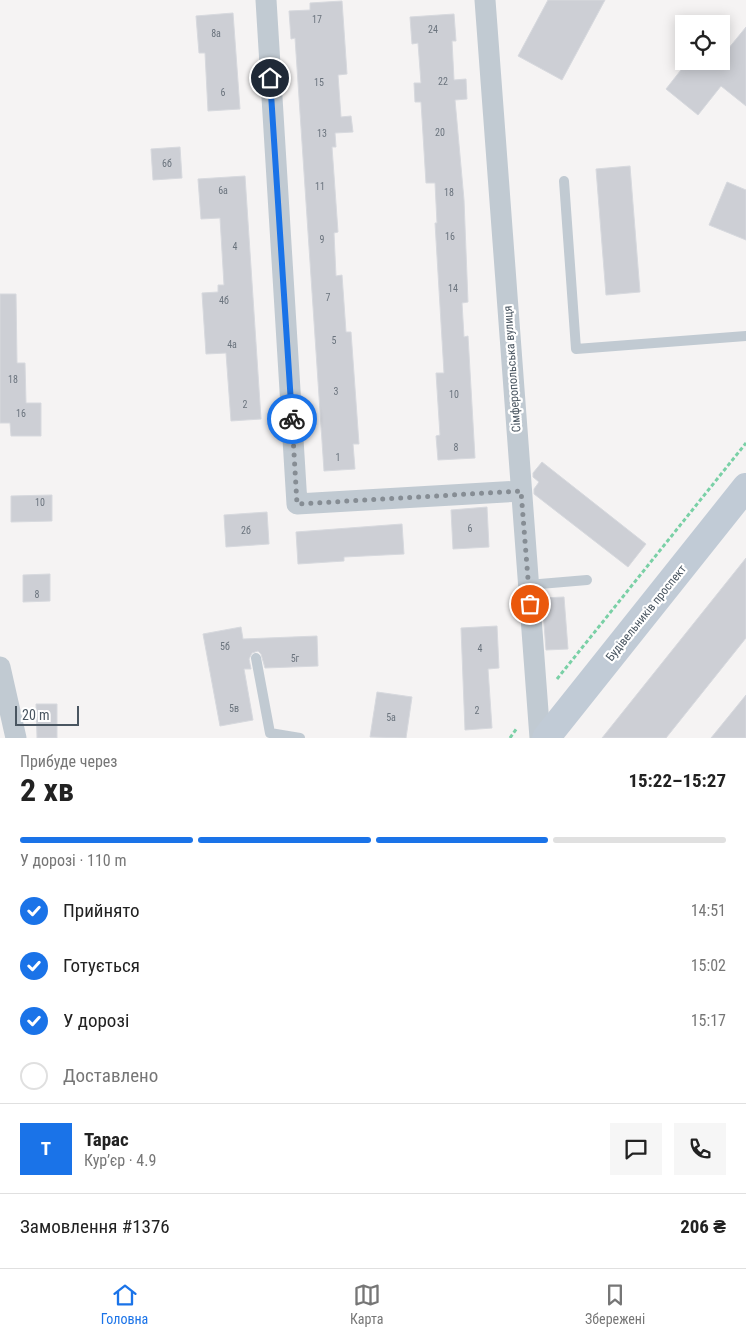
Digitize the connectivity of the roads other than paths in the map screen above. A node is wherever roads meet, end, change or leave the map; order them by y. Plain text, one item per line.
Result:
1 (266, 0) edge
2 (485, 0) edge
3 (564, 181) dead end
4 (746, 336) edge
5 (746, 487) edge
6 (521, 491) junction
7 (588, 580) dead end
8 (528, 585) junction
9 (256, 658) dead end
10 (0, 667) edge
11 (16, 738) edge
12 (300, 738) edge
13 (540, 738) edge
14 (546, 738) edge

1 - 6 street
2 - 6 street, Сімферопольська вулиця
3 - 4 lane
5 - 14 street, Будівельників проспект
6 - 8 street, Сімферопольська вулиця
7 - 8 lane
8 - 13 street, Сімферопольська вулиця
9 - 12 lane
10 - 11 street

